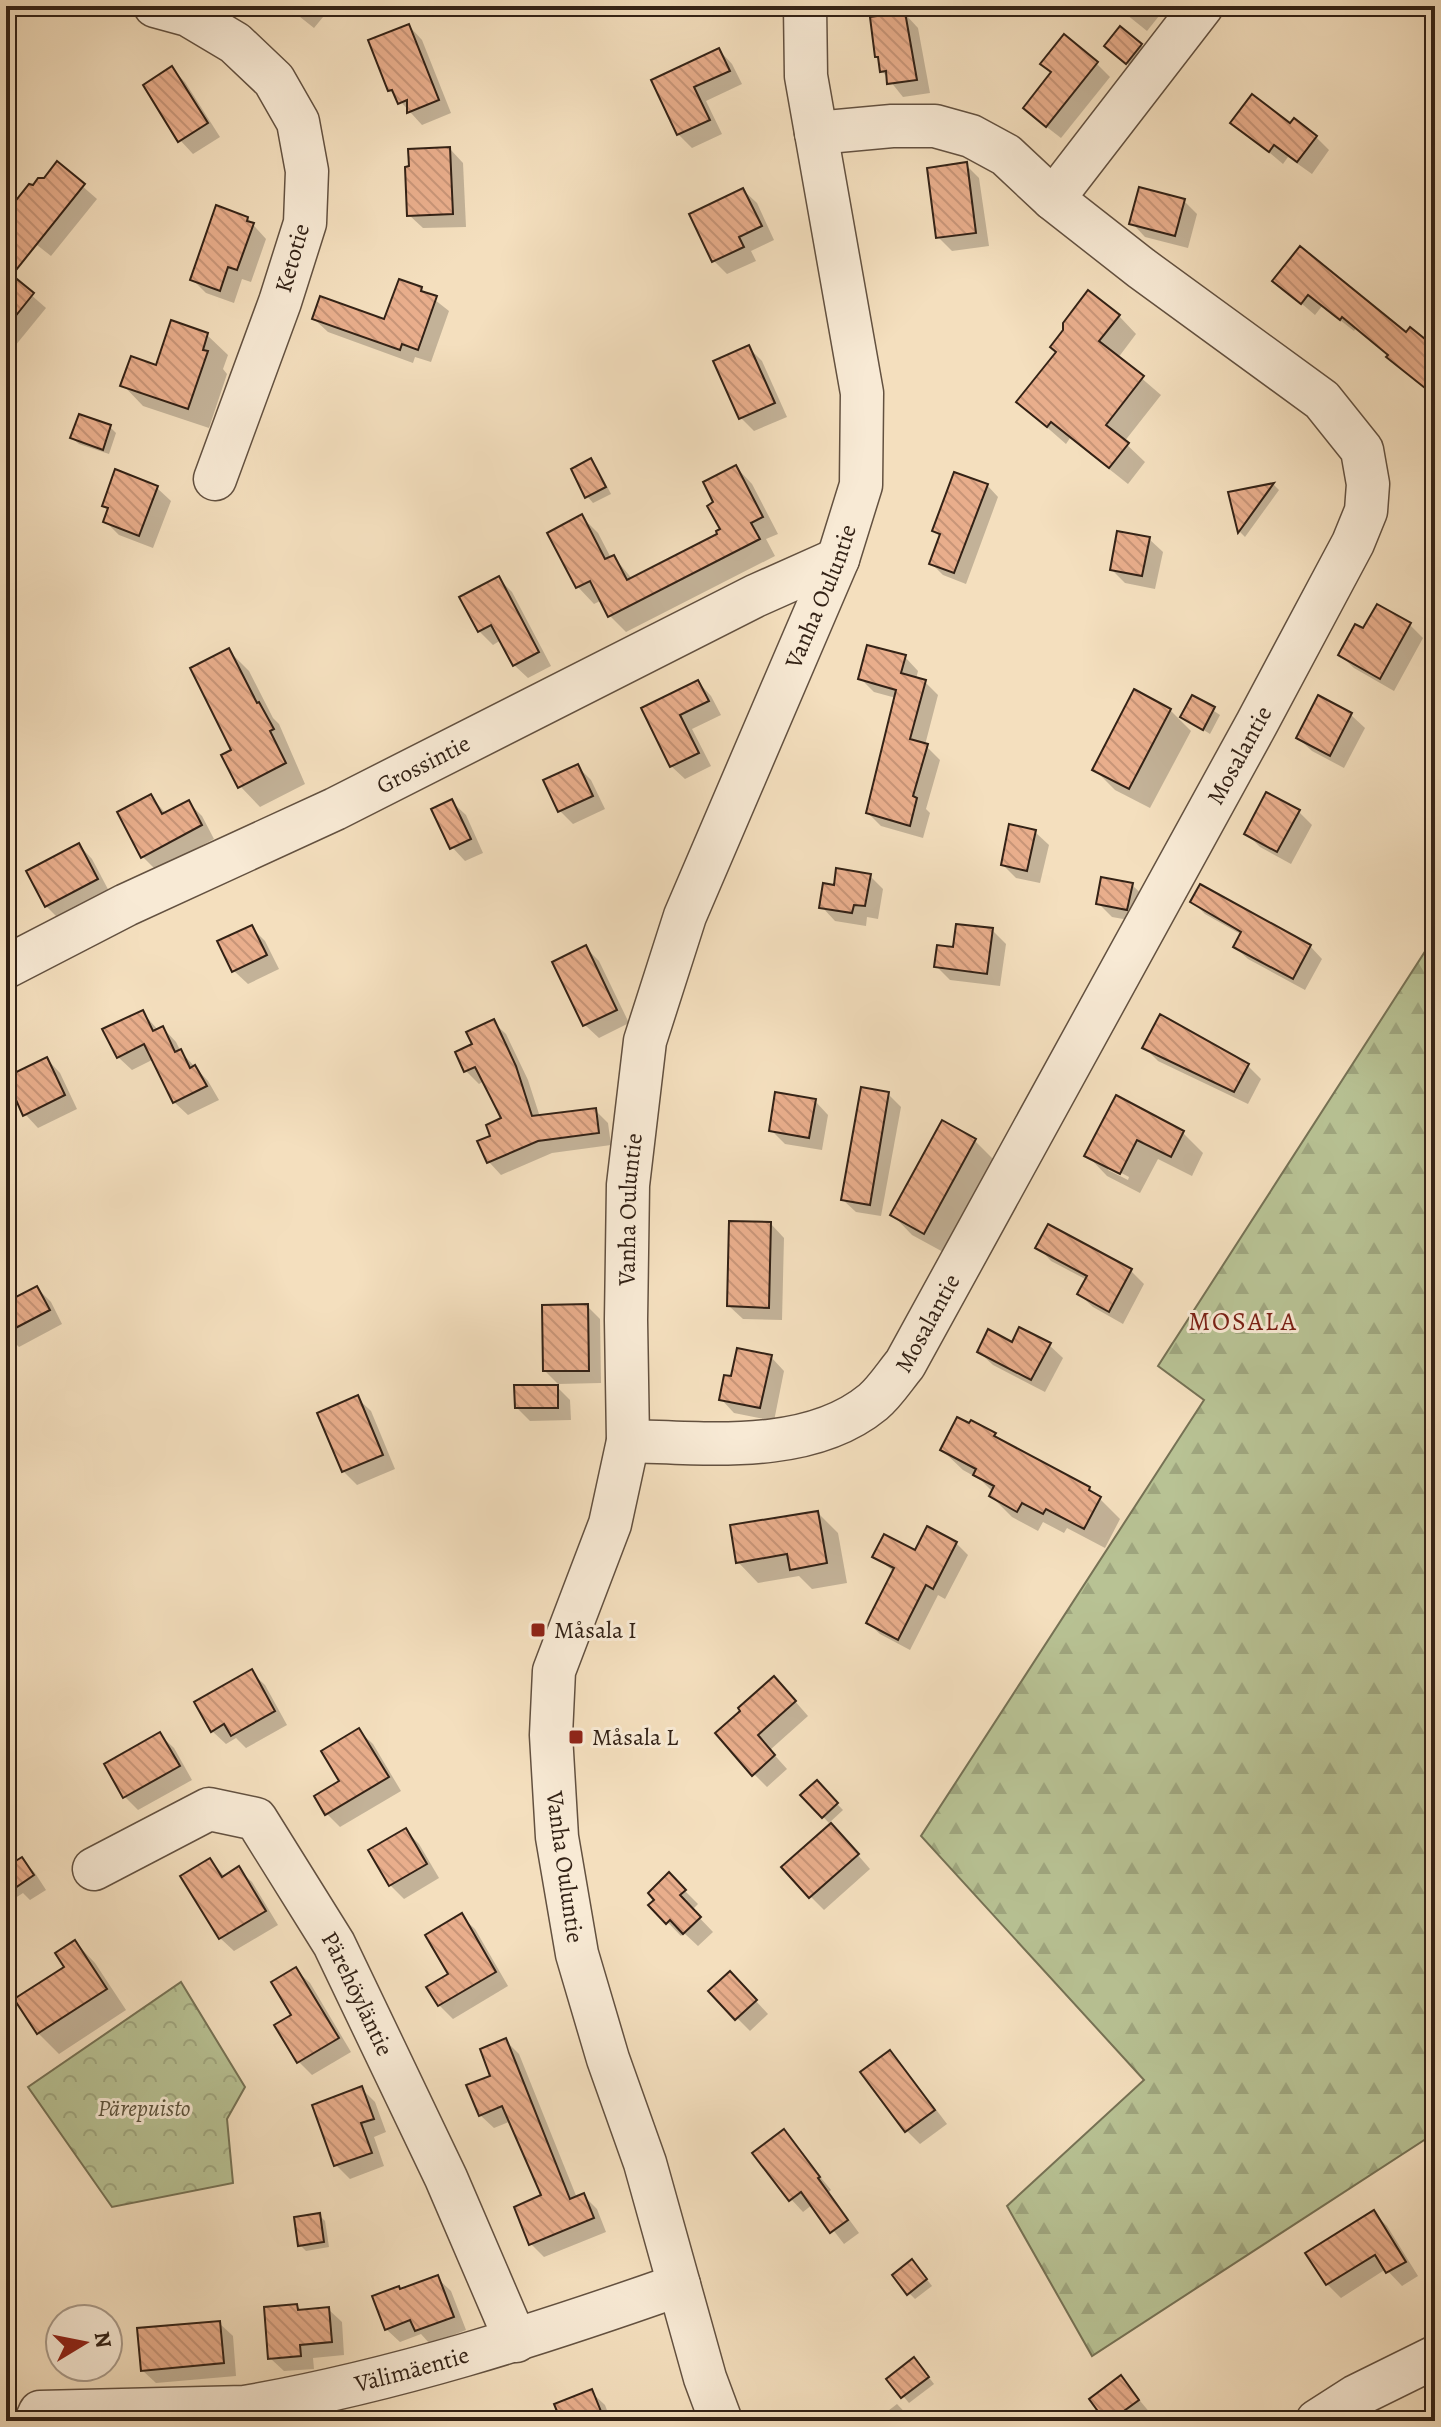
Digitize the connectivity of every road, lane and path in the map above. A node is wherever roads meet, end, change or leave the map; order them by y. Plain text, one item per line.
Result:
1 (155, 6) edge
2 (805, 6) edge
3 (1202, 6) edge
4 (816, 133) junction
5 (1053, 199) junction
6 (215, 479) dead end
7 (838, 559) junction
8 (6, 967) edge
9 (628, 1441) junction
10 (94, 1869) dead end
11 (679, 2285) junction
12 (516, 2341) junction
13 (1435, 2357) edge
14 (280, 2411) edge
15 (38, 2417) edge
16 (721, 2421) edge
17 (1317, 2421) edge

1 - 6 street, Ketotie
2 - 4 street, Vanha Ouluntie
3 - 5 street
4 - 5 street, Mosalantie
4 - 7 street, Vanha Ouluntie
5 - 9 street, Mosalantie
7 - 8 street, Grossintie
7 - 9 street, Vanha Ouluntie
9 - 11 street, Vanha Ouluntie
10 - 12 street, Pärehöyläntie
11 - 12 street, Välimäentie
11 - 16 street, Vanha Ouluntie
12 - 14 street, Välimäentie
13 - 17 street
14 - 15 street, Välimäentie

